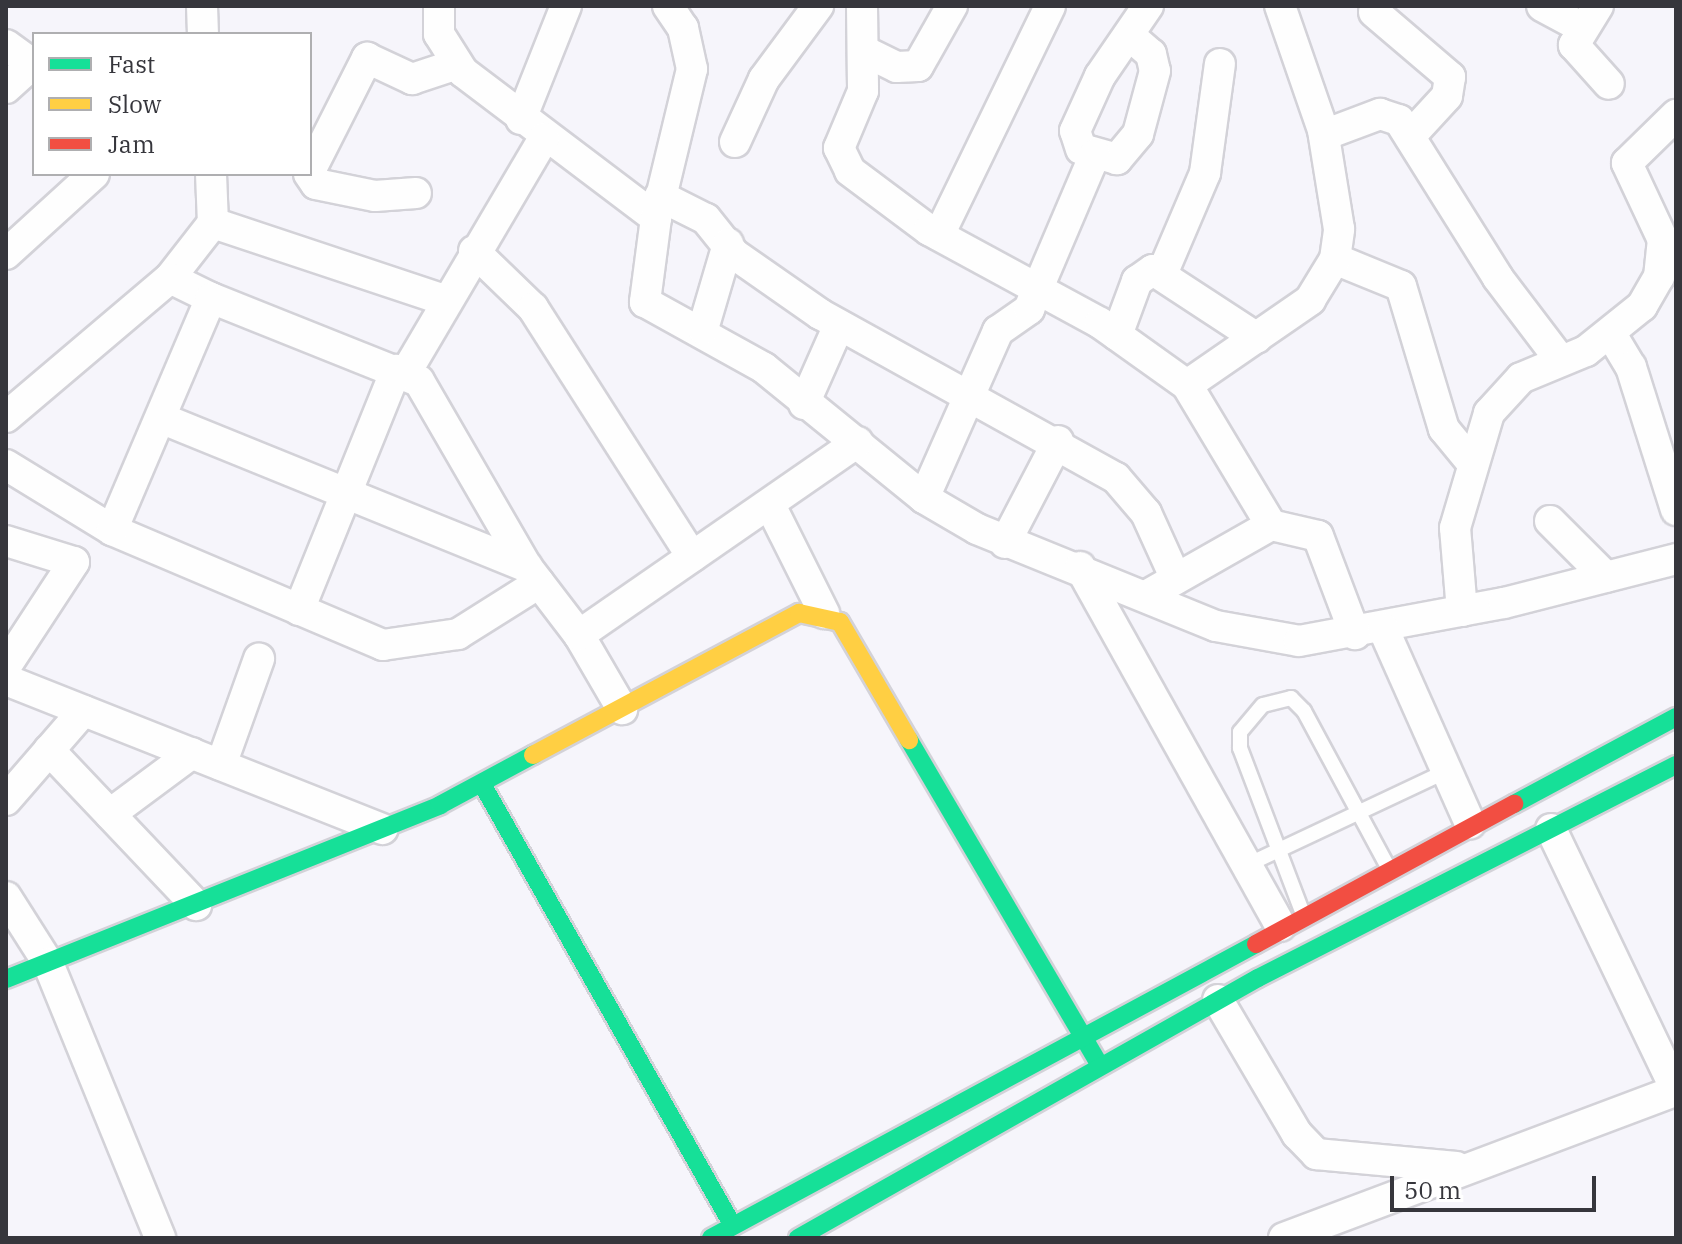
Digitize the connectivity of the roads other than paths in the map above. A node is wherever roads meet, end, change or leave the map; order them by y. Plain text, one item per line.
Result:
1 (202, 6) edge
2 (439, 6) edge
3 (566, 6) edge
4 (668, 6) edge
5 (818, 6) edge
6 (862, 6) edge
7 (952, 6) edge
8 (1050, 6) edge
9 (1148, 6) edge
10 (1280, 6) edge
11 (1542, 6) edge
12 (1374, 12) dead end
13 (1589, 16) edge
14 (203, 32) edge
15 (1129, 35) junction
16 (6, 45) edge
17 (866, 52) junction
18 (32, 63) edge
19 (457, 64) junction
20 (1220, 64) dead end
21 (32, 66) edge
22 (1609, 84) dead end
23 (6, 88) edge
24 (1676, 115) edge
25 (521, 119) junction
26 (1412, 134) junction
27 (1324, 135) junction
28 (544, 138) junction
29 (735, 142) dead end
30 (1095, 154) junction
31 (313, 158) edge
32 (92, 176) edge
33 (211, 176) edge
34 (416, 193) dead end
35 (658, 207) junction
36 (213, 223) junction
37 (939, 235) junction
38 (1669, 242) edge
39 (728, 244) junction
40 (474, 251) junction
41 (6, 254) edge
42 (1335, 259) junction
43 (1162, 274) junction
44 (170, 278) junction
45 (1037, 288) junction
46 (211, 298) junction
47 (444, 300) junction
48 (839, 325) junction
49 (703, 329) junction
50 (1611, 334) junction
51 (1117, 335) junction
52 (1257, 338) junction
53 (1561, 361) junction
54 (401, 372) junction
55 (1187, 385) junction
56 (970, 393) junction
57 (804, 404) junction
58 (6, 417) edge
59 (163, 419) junction
60 (1664, 435) edge
61 (1058, 441) junction
62 (858, 442) junction
63 (1472, 463) junction
64 (6, 465) edge
65 (346, 494) junction
66 (924, 498) junction
67 (770, 505) junction
68 (1676, 510) edge
69 (1550, 521) dead end
70 (103, 525) junction
71 (1271, 525) junction
72 (6, 541) edge
73 (1005, 543) junction
74 (692, 557) junction
75 (1676, 559) edge
76 (74, 562) junction
77 (1080, 567) junction
78 (533, 575) junction
79 (1606, 577) junction
80 (1176, 579) junction
81 (1148, 595) junction
82 (299, 610) junction
83 (1462, 611) junction
84 (824, 613) junction
85 (1369, 631) junction
86 (579, 635) junction
87 (259, 659) dead end
88 (6, 666) edge
89 (6, 680) edge
90 (622, 709) junction
91 (83, 711) junction
92 (1676, 717) edge
93 (49, 750) junction
94 (192, 753) junction
95 (221, 765) junction
96 (1676, 765) edge
97 (1447, 771) junction
98 (482, 784) junction
99 (6, 800) edge
100 (1358, 811) junction
101 (110, 814) junction
102 (1470, 823) junction
103 (383, 829) junction
104 (1551, 829) junction
105 (1277, 850) junction
106 (1247, 865) junction
107 (1389, 867) junction
108 (6, 897) edge
109 (196, 905) junction
110 (1292, 920) junction
111 (48, 963) junction
112 (6, 979) edge
113 (1218, 1000) junction
114 (1081, 1033) junction
115 (1100, 1065) junction
116 (1676, 1090) edge
117 (1470, 1168) junction
118 (733, 1226) junction
119 (160, 1238) edge
120 (711, 1238) edge
121 (798, 1238) edge
122 (1284, 1238) edge

1 - 14 street
2 - 19 street
3 - 25 street
4 - 35 street
5 - 29 street
6 - 17 street
7 - 17 street
8 - 37 street
9 - 15 street
10 - 27 street
11 - 13 street
12 - 26 street
13 - 22 street
15 - 30 street
15 - 30 street
16 - 18 street
17 - 37 street
19 - 25 street
19 - 31 street
20 - 43 street
21 - 23 street
24 - 38 street
25 - 28 street
26 - 27 street
26 - 53 street
27 - 42 street
28 - 35 street
28 - 40 street
30 - 45 street
31 - 34 street
32 - 41 street
33 - 36 street
35 - 39 street
35 - 49 street
36 - 44 street
36 - 47 street
37 - 45 street
38 - 50 street
39 - 48 street
39 - 49 street
40 - 47 street
40 - 74 street
42 - 52 street
42 - 63 street
43 - 51 street
43 - 52 street
44 - 46 street
44 - 58 street
45 - 51 street
45 - 56 street
46 - 54 street
46 - 59 street
47 - 54 street
48 - 56 street
48 - 57 street
49 - 57 street
50 - 53 street
50 - 60 street
51 - 55 street
52 - 55 street
53 - 63 street
54 - 65 street
54 - 78 street
55 - 71 street
56 - 61 street
56 - 66 street
57 - 62 street
59 - 65 street
59 - 70 street
60 - 68 street
61 - 73 street
61 - 80 street
62 - 66 street
62 - 67 street
63 - 83 street
64 - 70 street
65 - 78 street
65 - 82 street
66 - 73 street
67 - 74 street
67 - 84 street
69 - 79 street
70 - 76 street
70 - 82 street
71 - 80 street
71 - 85 street
72 - 76 street
73 - 77 street
74 - 86 street
75 - 79 street
76 - 88 street
77 - 81 street
77 - 106 street
78 - 82 street
78 - 86 street
79 - 83 street
80 - 81 street
81 - 85 street
83 - 85 street
84 - 90 main road
84 - 114 main road
85 - 97 street
86 - 90 street
87 - 95 street
89 - 91 street
90 - 98 main road
91 - 93 street
91 - 94 street
92 - 102 main road
93 - 99 street
93 - 101 street
94 - 95 street
94 - 101 street
95 - 103 street
96 - 104 main road
97 - 100 lane
97 - 102 street
98 - 103 main road
98 - 118 main road
100 - 105 lane
100 - 105 lane
100 - 107 lane
101 - 109 street
102 - 107 main road
103 - 109 main road
104 - 113 main road
104 - 116 street
105 - 106 lane
105 - 110 lane
106 - 110 street
107 - 110 main road
108 - 111 street
109 - 111 main road
110 - 114 main road
111 - 112 main road
111 - 119 street
113 - 115 main road
113 - 117 street
114 - 115 main road
114 - 118 main road
115 - 121 main road
116 - 117 street
117 - 122 street
118 - 120 main road

